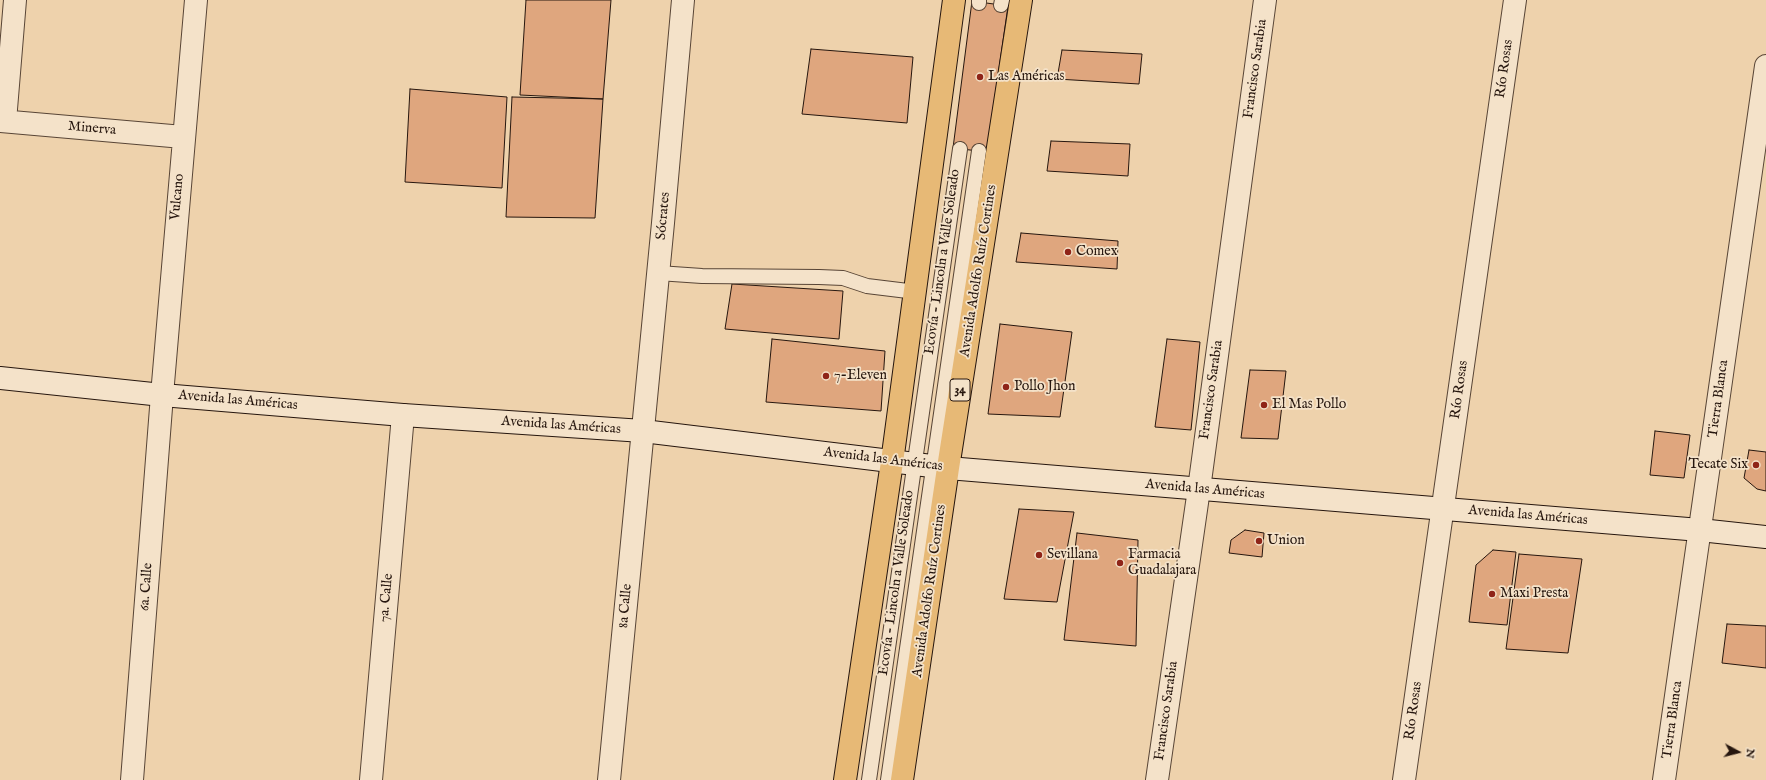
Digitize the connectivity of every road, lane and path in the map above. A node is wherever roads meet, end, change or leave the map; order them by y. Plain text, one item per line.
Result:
1 (15, 0) edge
2 (196, 0) edge
3 (683, 0) edge
4 (954, 0) edge
5 (1265, 0) edge
6 (1515, 0) edge
7 (1008, 2) edge
8 (1766, 66) edge
9 (3, 121) edge
10 (183, 137) junction
11 (960, 148) dead end
12 (979, 151) dead end
13 (658, 273) junction
14 (916, 292) junction
15 (0, 378) edge
16 (162, 395) junction
17 (403, 415) junction
18 (643, 431) junction
19 (892, 462) junction
20 (932, 466) junction
21 (1199, 490) junction
22 (1443, 509) junction
23 (1700, 530) junction
24 (1766, 537) edge
25 (132, 780) edge
26 (371, 780) edge
27 (609, 780) edge
28 (845, 780) edge
29 (869, 780) edge
30 (888, 780) edge
31 (902, 780) edge
32 (1157, 780) edge
33 (1404, 780) edge
34 (1664, 780) edge

1 - 9 street
2 - 10 street, Vulcano
3 - 13 street, Sócrates
4 - 14 main road
5 - 21 street, Francisco Sarabia
6 - 22 street, Río Rosas
7 - 20 main road, Avenida Adolfo Ruíz Cortines / 34
8 - 23 street, Tierra Blanca
9 - 10 street, Minerva
10 - 16 street, Vulcano
11 - 20 lane, Ecovía - Lincoln a Valle Soleado
12 - 20 lane
13 - 14 lane
13 - 18 street, Sócrates
14 - 19 main road
15 - 16 street, Avenida las Américas
16 - 17 street, Avenida las Américas
16 - 25 street, 6a. Calle
17 - 18 street, Avenida las Américas
17 - 26 street, 7a. Calle
18 - 19 street, Avenida las Américas
18 - 27 street, 8a Calle
19 - 20 street, Avenida las Américas
19 - 28 main road
20 - 21 street, Avenida las Américas
20 - 29 lane, Ecovía - Lincoln a Valle Soleado
20 - 30 lane
20 - 31 main road, Avenida Adolfo Ruíz Cortines / 34
21 - 22 street, Avenida las Américas
21 - 32 street, Francisco Sarabia
22 - 23 street, Avenida las Américas
22 - 33 street, Río Rosas
23 - 24 street, Avenida las Américas
23 - 34 street, Tierra Blanca

